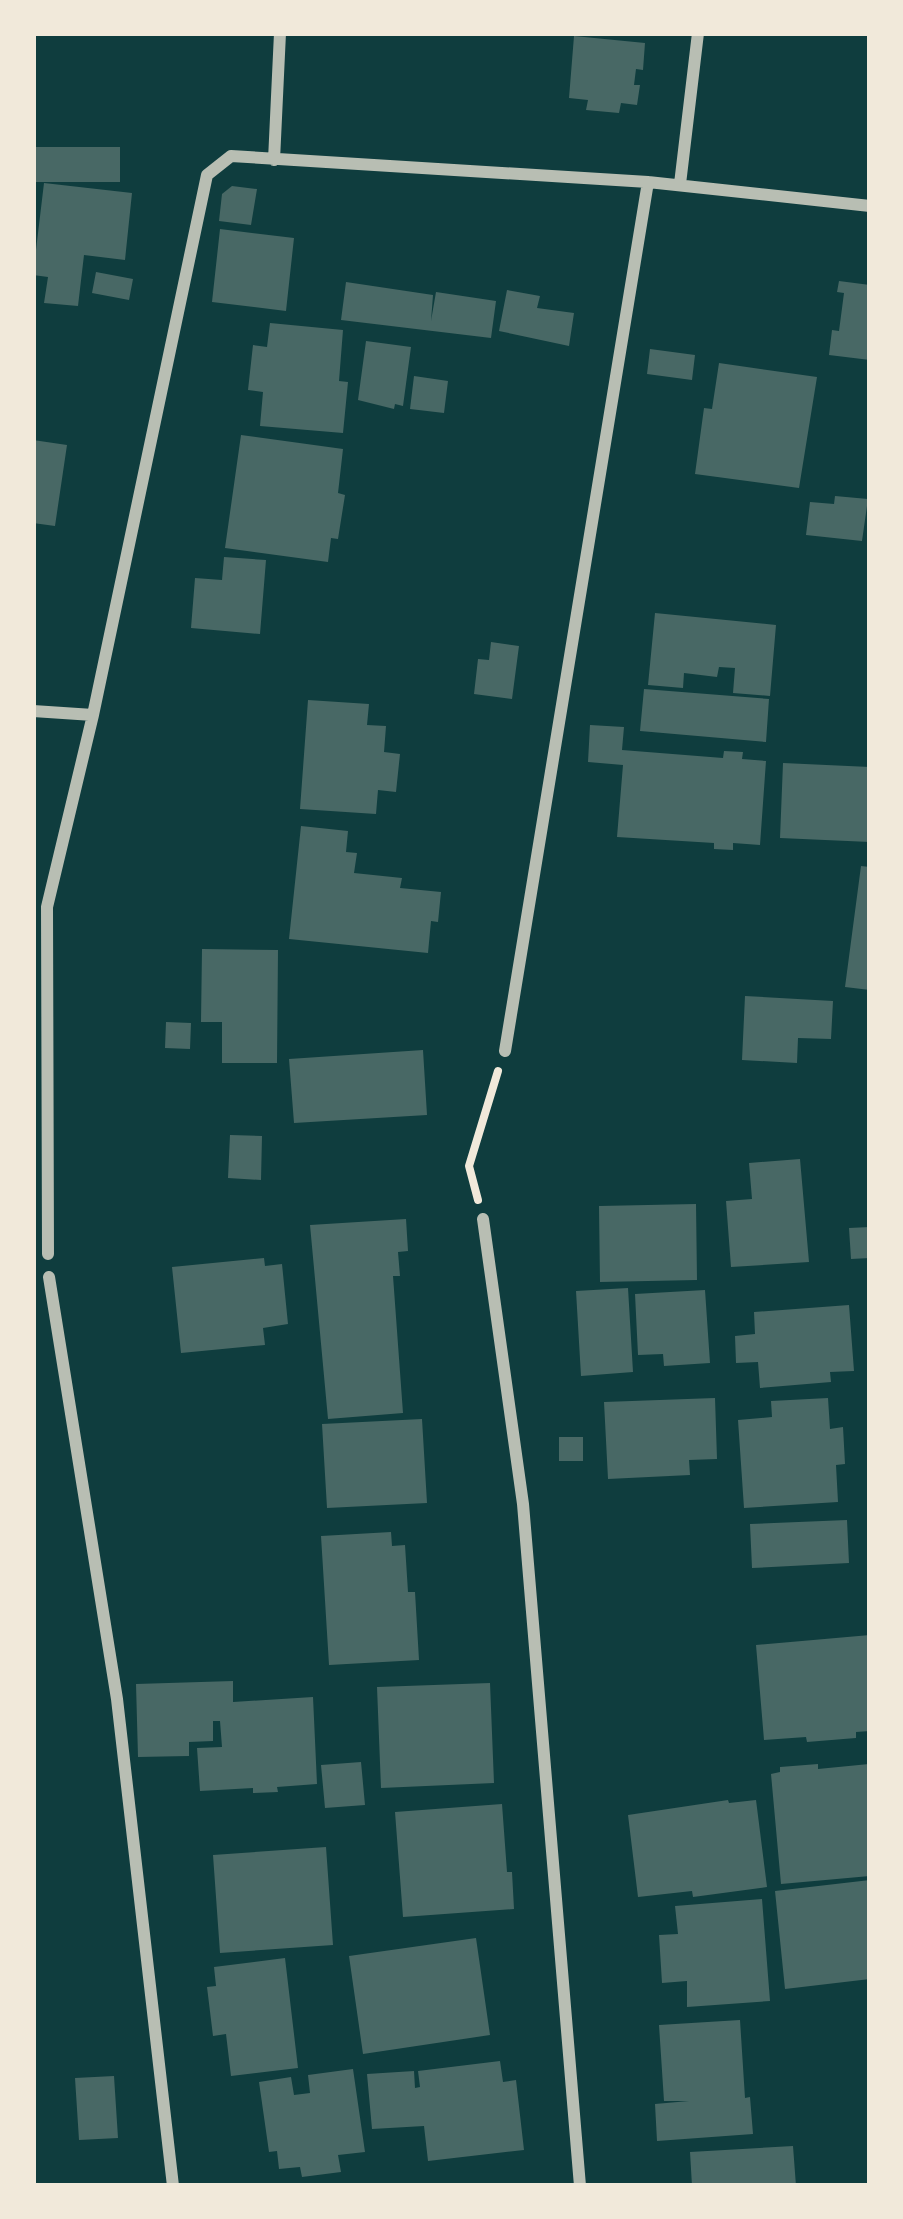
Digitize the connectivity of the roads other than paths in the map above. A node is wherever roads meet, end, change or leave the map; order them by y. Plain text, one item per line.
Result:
1 (280, 33) edge
2 (698, 33) edge
3 (274, 160) junction
4 (649, 182) junction
5 (680, 184) junction
6 (870, 206) edge
7 (33, 711) edge
8 (93, 715) junction
9 (505, 1051) road end
10 (483, 1219) dead end
11 (48, 1254) dead end
12 (49, 1277) dead end
13 (173, 2186) edge
14 (580, 2186) edge

1 - 3 street
2 - 5 street
3 - 4 street
3 - 8 street
4 - 5 street
4 - 9 street
5 - 6 street
7 - 8 street
8 - 11 street
10 - 14 street
12 - 13 street

